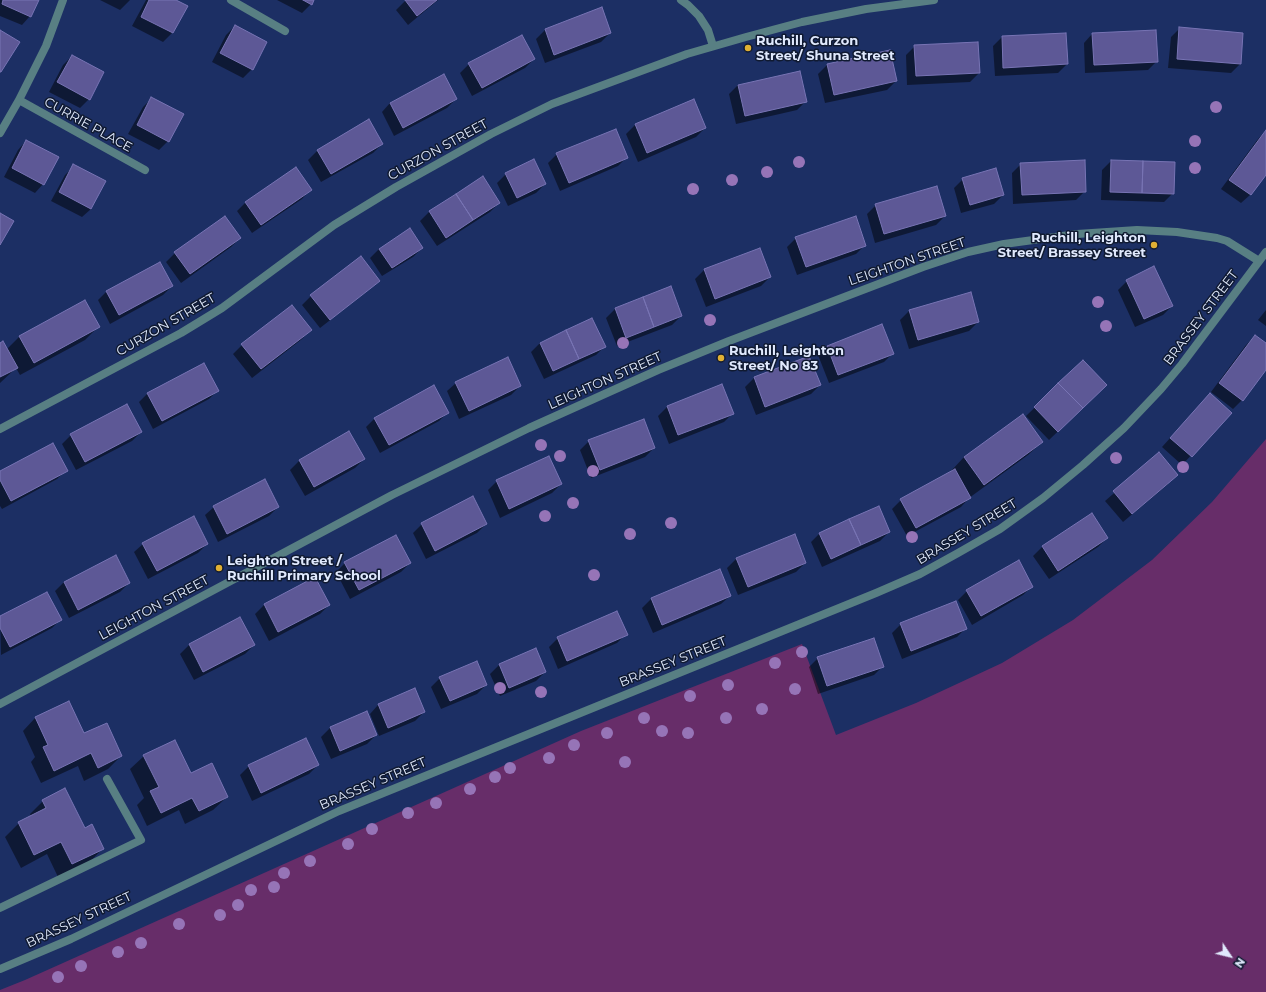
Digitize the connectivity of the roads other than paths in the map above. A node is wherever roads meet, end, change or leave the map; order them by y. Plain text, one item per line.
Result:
1 (63, 0) edge
2 (231, 0) edge
3 (681, 0) edge
4 (934, 0) edge
5 (285, 31) dead end
6 (713, 46) junction
7 (19, 100) junction
8 (0, 133) edge
9 (145, 170) dead end
10 (1266, 252) edge
11 (1259, 261) junction
12 (0, 429) edge
13 (0, 704) edge
14 (107, 779) dead end
15 (0, 908) edge
16 (0, 969) edge

1 - 7 street
2 - 5 street
3 - 6 street
4 - 6 street, CURZON STREET
6 - 12 street, CURZON STREET
7 - 8 street
7 - 9 street, CURRIE PLACE
10 - 11 street, BRASSEY STREET
11 - 13 street, LEIGHTON STREET
11 - 16 street, BRASSEY STREET
14 - 15 street

